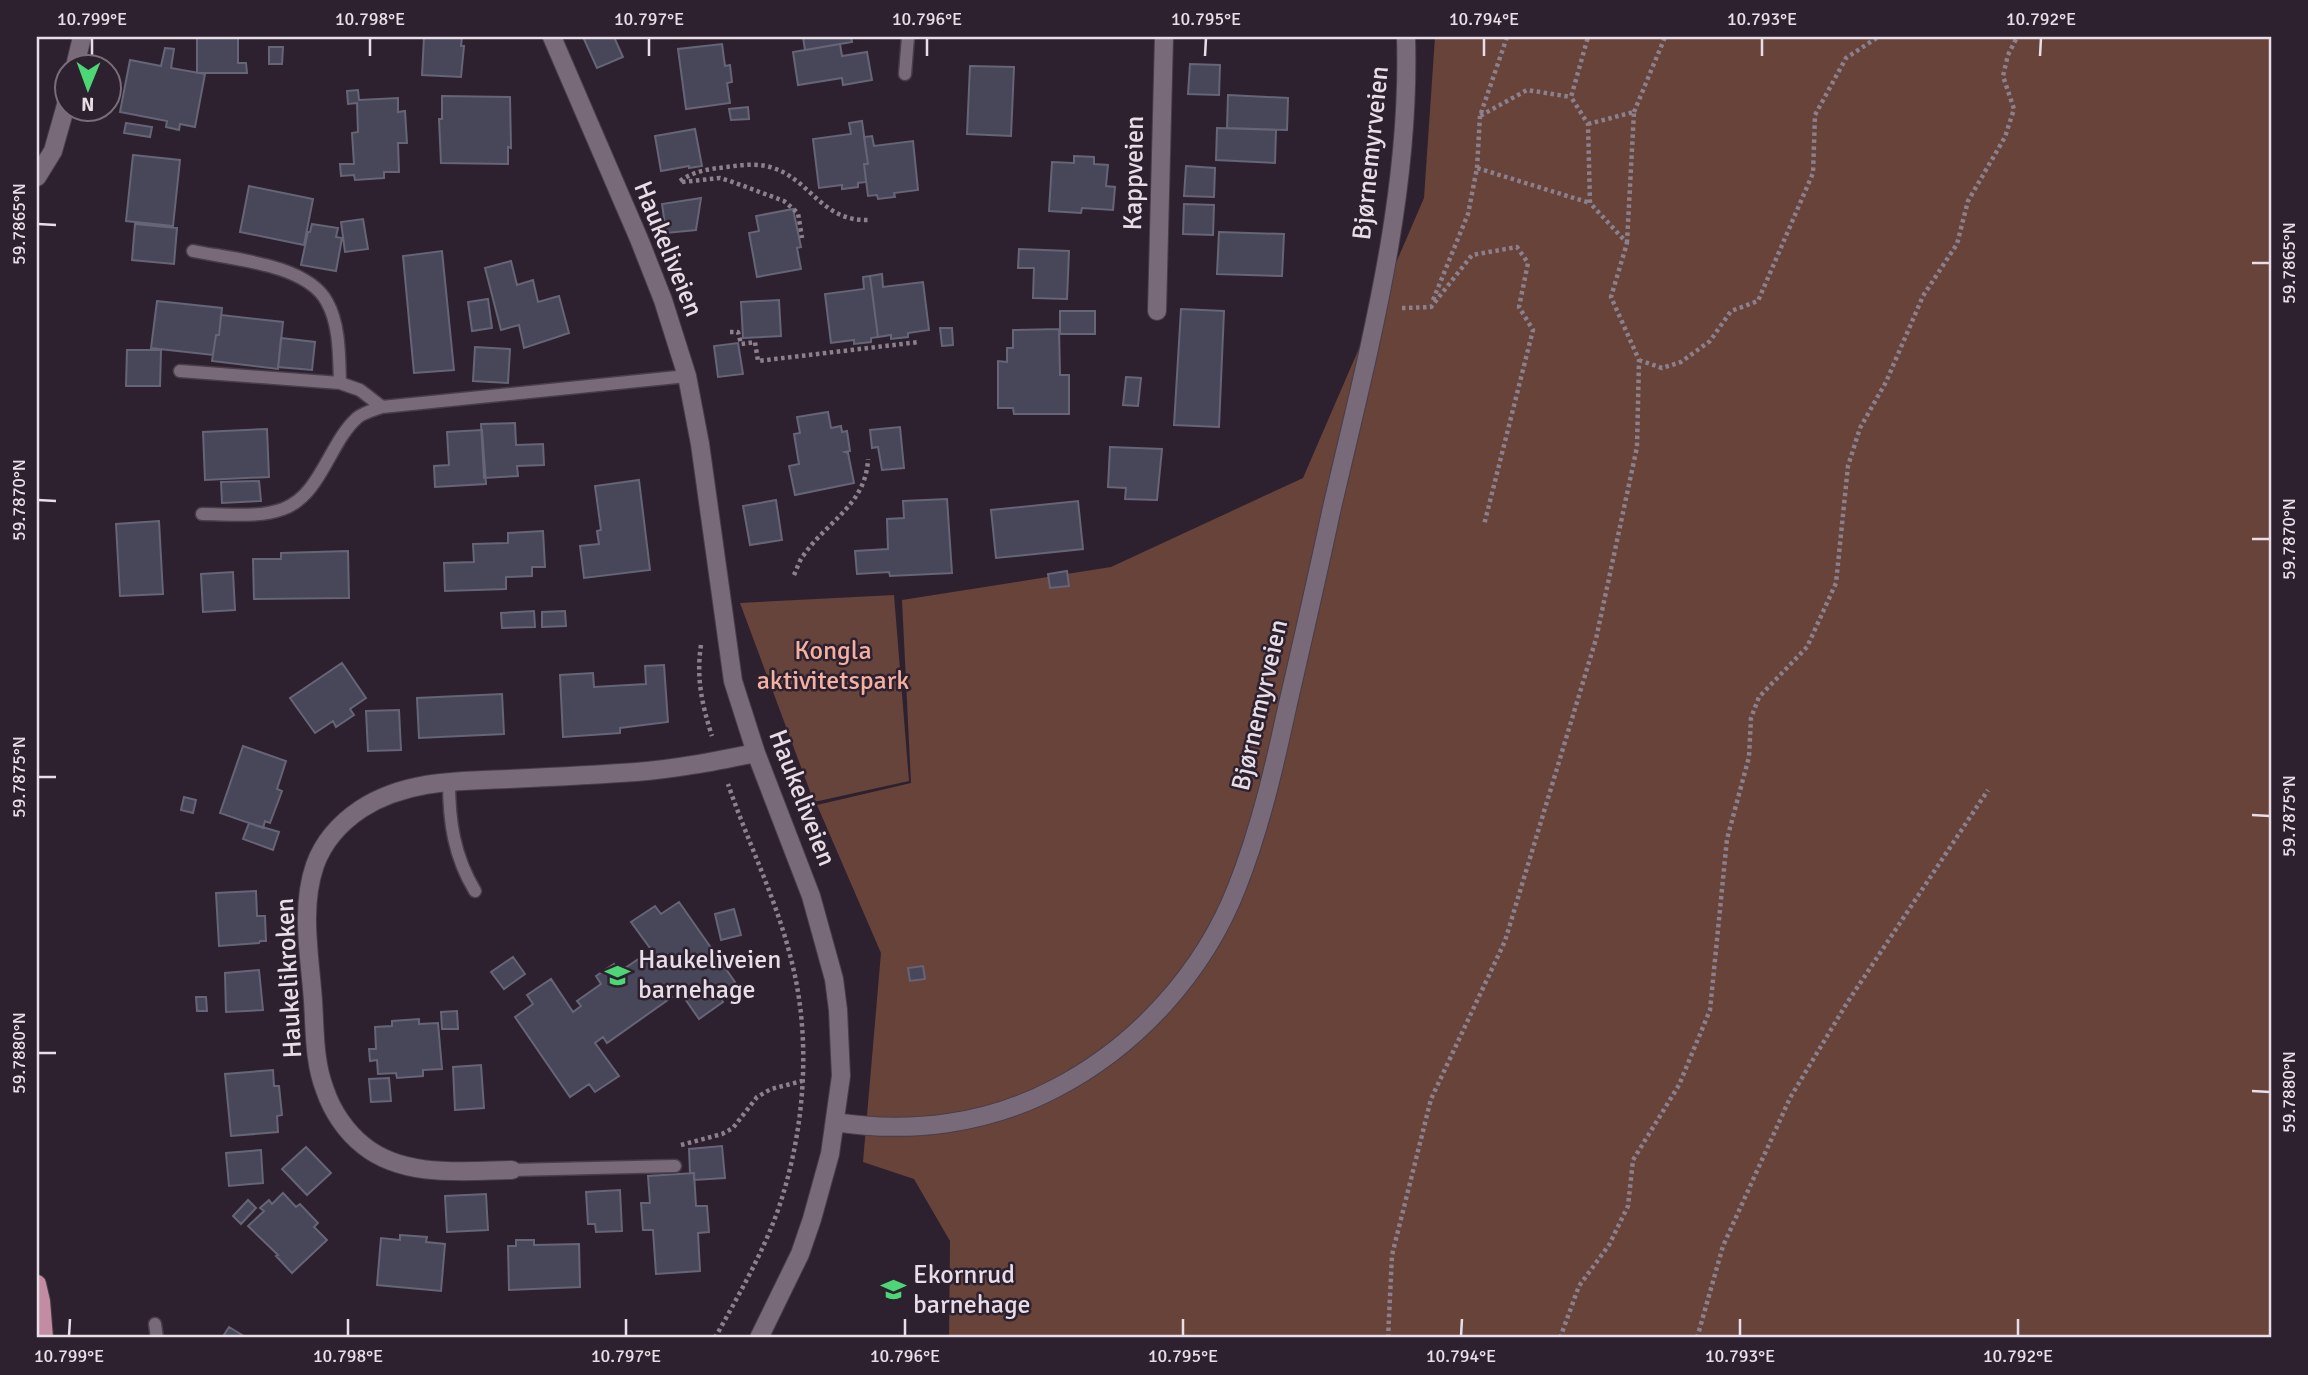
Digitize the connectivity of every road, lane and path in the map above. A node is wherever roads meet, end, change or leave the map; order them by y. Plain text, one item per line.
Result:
1 (552, 37) edge
2 (908, 37) edge
3 (1164, 37) edge
4 (1406, 37) edge
5 (1507, 37) edge
6 (1588, 37) edge
7 (1665, 37) edge
8 (1878, 37) edge
9 (2017, 37) edge
10 (905, 74) dead end
11 (1571, 97) junction
12 (1634, 112) junction
13 (1480, 116) junction
14 (61, 122) edge
15 (1588, 124) junction
16 (1477, 168) junction
17 (37, 177) edge
18 (1590, 203) junction
19 (869, 220) dead end
20 (802, 238) dead end
21 (1627, 243) junction
22 (192, 251) dead end
23 (1430, 307) junction
24 (1377, 309) junction
25 (1157, 311) dead end
26 (730, 332) dead end
27 (919, 342) dead end
28 (1639, 360) junction
29 (180, 372) dead end
30 (687, 376) junction
31 (340, 383) junction
32 (382, 407) junction
33 (868, 459) dead end
34 (202, 514) dead end
35 (1484, 525) dead end
36 (794, 576) dead end
37 (723, 604) junction
38 (756, 753) junction
39 (721, 760) junction
40 (449, 782) junction
41 (1988, 790) dead end
42 (475, 891) dead end
43 (802, 1081) junction
44 (835, 1122) junction
45 (674, 1147) dead end
46 (674, 1167) dead end
47 (512, 1170) joint
48 (39, 1293) edge
49 (155, 1324) dead end
50 (44, 1338) edge
51 (59, 1338) edge
52 (157, 1338) edge
53 (715, 1338) edge
54 (759, 1338) edge
55 (1388, 1338) edge
56 (1560, 1338) edge
57 (1696, 1338) edge

1 - 30 street, Haukeliveien
2 - 10 lane
3 - 25 street, Kappveien
4 - 24 street, Bjørnemyrveien
5 - 13 path
6 - 11 path
7 - 12 path
8 - 28 path
9 - 56 path
11 - 13 path
11 - 15 path
12 - 15 path
12 - 21 path
13 - 16 path
14 - 17 street
15 - 18 path
16 - 18 path
16 - 23 path
18 - 21 path
19 - 20 path
21 - 28 path
22 - 31 lane
23 - 24 path
23 - 35 path
24 - 44 street, Bjørnemyrveien
26 - 27 path
28 - 55 path
29 - 31 lane
30 - 32 lane
30 - 37 street, Haukeliveien
31 - 32 lane
32 - 34 lane
33 - 36 path
37 - 38 street, Haukeliveien
37 - 39 path
38 - 39 street, Haukelikroken
38 - 44 street, Haukeliveien
39 - 40 street, Haukelikroken
39 - 43 path
40 - 42 lane
40 - 47 street, Haukelikroken
41 - 57 path
43 - 45 path
43 - 53 path
44 - 54 street, Haukeliveien
46 - 47 lane
48 - 50 main road
48 - 51 main road
49 - 52 lane

